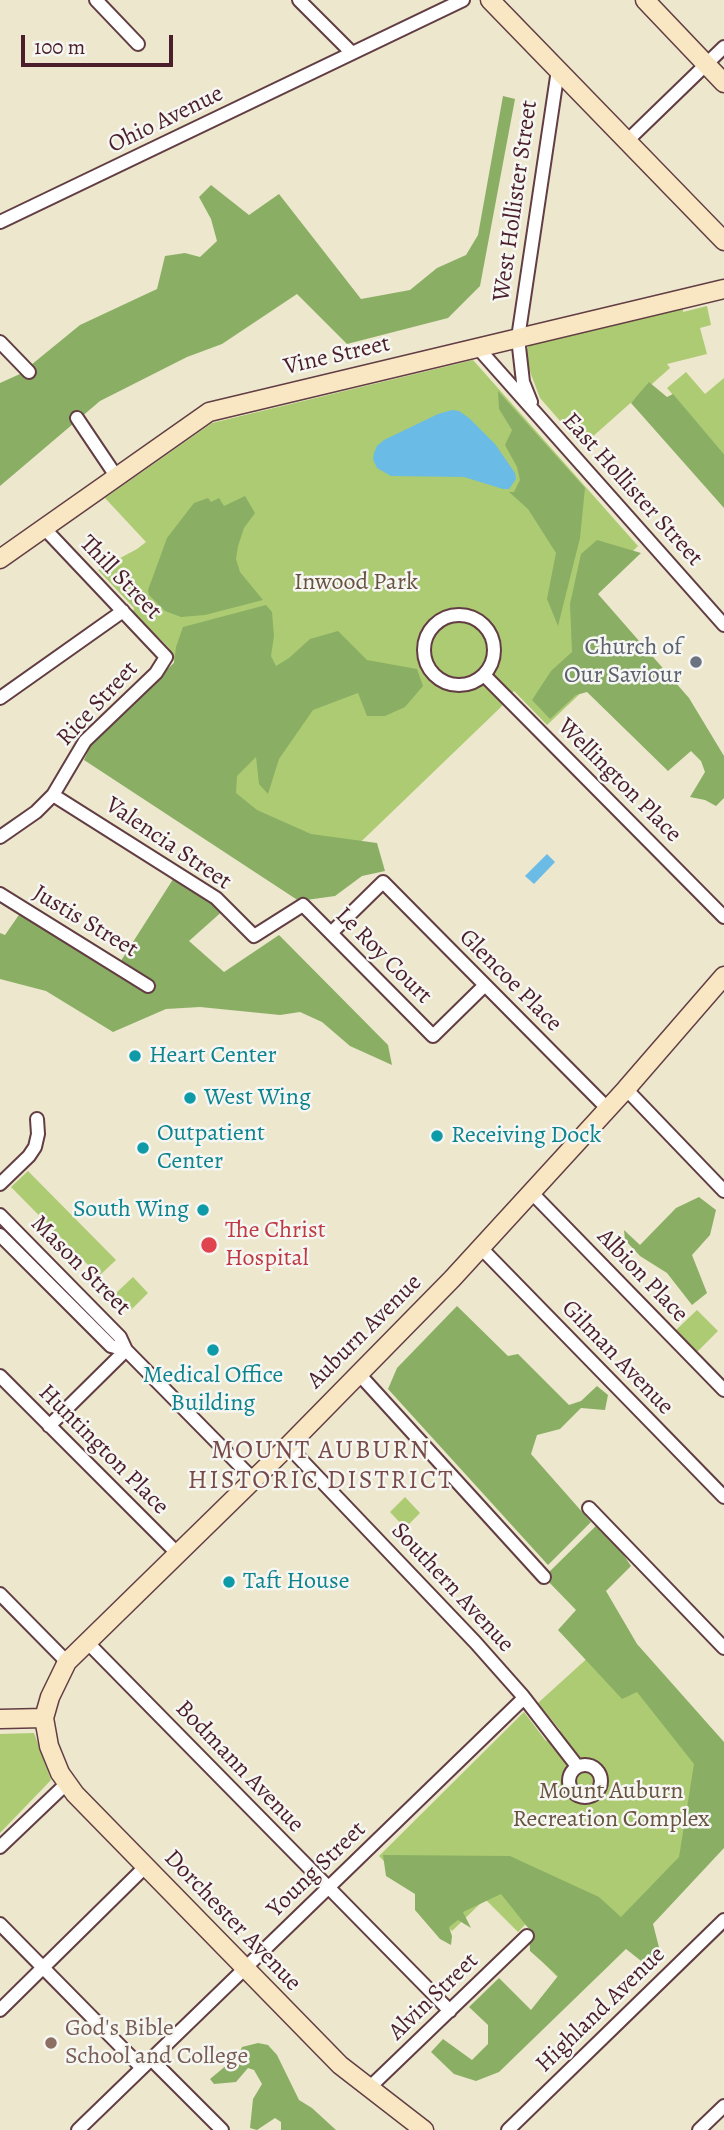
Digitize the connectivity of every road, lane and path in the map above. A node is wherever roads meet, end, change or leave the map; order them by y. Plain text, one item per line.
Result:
1 (96, 0) edge
2 (299, 0) edge
3 (463, 0) edge
4 (489, 0) edge
5 (645, 0) edge
6 (138, 44) dead end
7 (724, 47) edge
8 (352, 53) junction
9 (706, 64) junction
10 (558, 70) junction
11 (724, 83) edge
12 (627, 141) junction
13 (0, 222) edge
14 (724, 241) edge
15 (724, 289) edge
16 (518, 338) junction
17 (0, 342) edge
18 (478, 348) junction
19 (29, 372) dead end
20 (537, 415) junction
21 (77, 418) dead end
22 (116, 475) junction
23 (44, 528) junction
24 (0, 559) edge
25 (123, 611) junction
26 (724, 625) edge
27 (166, 657) joint
28 (484, 676) junction
29 (0, 698) edge
30 (53, 795) junction
31 (0, 837) edge
32 (0, 894) edge
33 (303, 905) joint
34 (724, 917) edge
35 (331, 933) junction
36 (724, 976) edge
37 (485, 985) junction
38 (148, 986) dead end
39 (626, 1089) junction
40 (608, 1108) junction
41 (37, 1119) dead end
42 (0, 1184) edge
43 (724, 1191) edge
44 (531, 1192) junction
45 (0, 1215) edge
46 (0, 1235) edge
47 (481, 1248) junction
48 (126, 1350) junction
49 (359, 1374) junction
50 (0, 1376) edge
51 (724, 1390) edge
52 (49, 1426) junction
53 (288, 1446) junction
54 (253, 1479) junction
55 (724, 1497) edge
56 (589, 1508) dead end
57 (178, 1554) junction
58 (544, 1577) dead end
59 (0, 1594) edge
60 (87, 1642) junction
61 (724, 1648) edge
62 (67, 1662) junction
63 (524, 1698) junction
64 (44, 1718) junction
65 (0, 1719) edge
66 (577, 1766) dead end
67 (66, 1784) junction
68 (0, 1847) edge
69 (145, 1867) junction
70 (328, 1888) junction
71 (724, 1920) edge
72 (0, 1924) edge
73 (527, 1936) dead end
74 (243, 1968) junction
75 (43, 1969) junction
76 (0, 2010) edge
77 (450, 2011) junction
78 (152, 2059) junction
79 (142, 2068) junction
80 (369, 2088) junction
81 (724, 2106) edge
82 (78, 2130) edge
83 (222, 2130) edge
84 (424, 2130) edge
85 (508, 2130) edge
86 (699, 2130) edge

1 - 6 street
2 - 8 street
3 - 8 street, Ohio Avenue
4 - 10 main road
5 - 9 main road
7 - 9 street
8 - 13 street, Ohio Avenue
9 - 11 main road
9 - 12 street
10 - 12 main road
10 - 16 street, West Hollister Street
12 - 14 main road
15 - 16 main road, Vine Street
16 - 18 main road, Vine Street
16 - 20 street, East Hollister Street
17 - 19 street
18 - 20 street, East Hollister Street
18 - 22 main road, Vine Street
20 - 26 street, East Hollister Street
21 - 22 street
22 - 23 main road, Vine Street
23 - 24 main road, Vine Street
23 - 25 street, Thill Street
25 - 27 street, Thill Street
25 - 29 street
27 - 30 street, Rice Street
28 - 28 street
28 - 34 street, Wellington Place
30 - 31 street, Rice Street
30 - 33 street, Valencia Street
32 - 38 street, Justis Street
33 - 35 street, Le Roy Court
35 - 37 street, Glencoe Place
35 - 37 street, Le Roy Court
36 - 39 main road, Auburn Avenue
37 - 40 street, Glencoe Place
39 - 40 main road, Auburn Avenue
39 - 43 street
40 - 44 main road, Auburn Avenue
41 - 42 street
44 - 47 main road, Auburn Avenue
44 - 51 street, Albion Place
45 - 48 street, Mason Street
46 - 48 street, Mason Street
47 - 49 main road, Auburn Avenue
47 - 55 street, Gilman Avenue
48 - 52 street
48 - 54 street, Mason Street
49 - 53 main road, Auburn Avenue
49 - 58 street
50 - 52 street, Huntington Place
52 - 57 street, Huntington Place
53 - 54 main road, Auburn Avenue
53 - 63 street, Southern Avenue
54 - 57 main road, Auburn Avenue
56 - 61 street
57 - 60 main road, Auburn Avenue
59 - 62 street
60 - 62 main road, Auburn Avenue
60 - 70 street, Bodmann Avenue
62 - 64 main road, Auburn Avenue
63 - 66 street, Southern Avenue
63 - 70 street, Young Street
64 - 65 main road
64 - 67 main road, Dorchester Avenue
67 - 68 street
67 - 69 main road, Dorchester Avenue
69 - 74 main road, Dorchester Avenue
69 - 75 street
70 - 74 street, Young Street
70 - 77 street, Bodmann Avenue
71 - 85 street, Highland Avenue
72 - 75 street
73 - 77 street, Alvin Street
74 - 78 street, Young Street
74 - 80 main road, Dorchester Avenue
75 - 76 street
75 - 79 street
77 - 80 street, Alvin Street
78 - 79 street, Young Street
78 - 83 street
79 - 82 street, Young Street
80 - 84 main road, Dorchester Avenue
81 - 86 street

